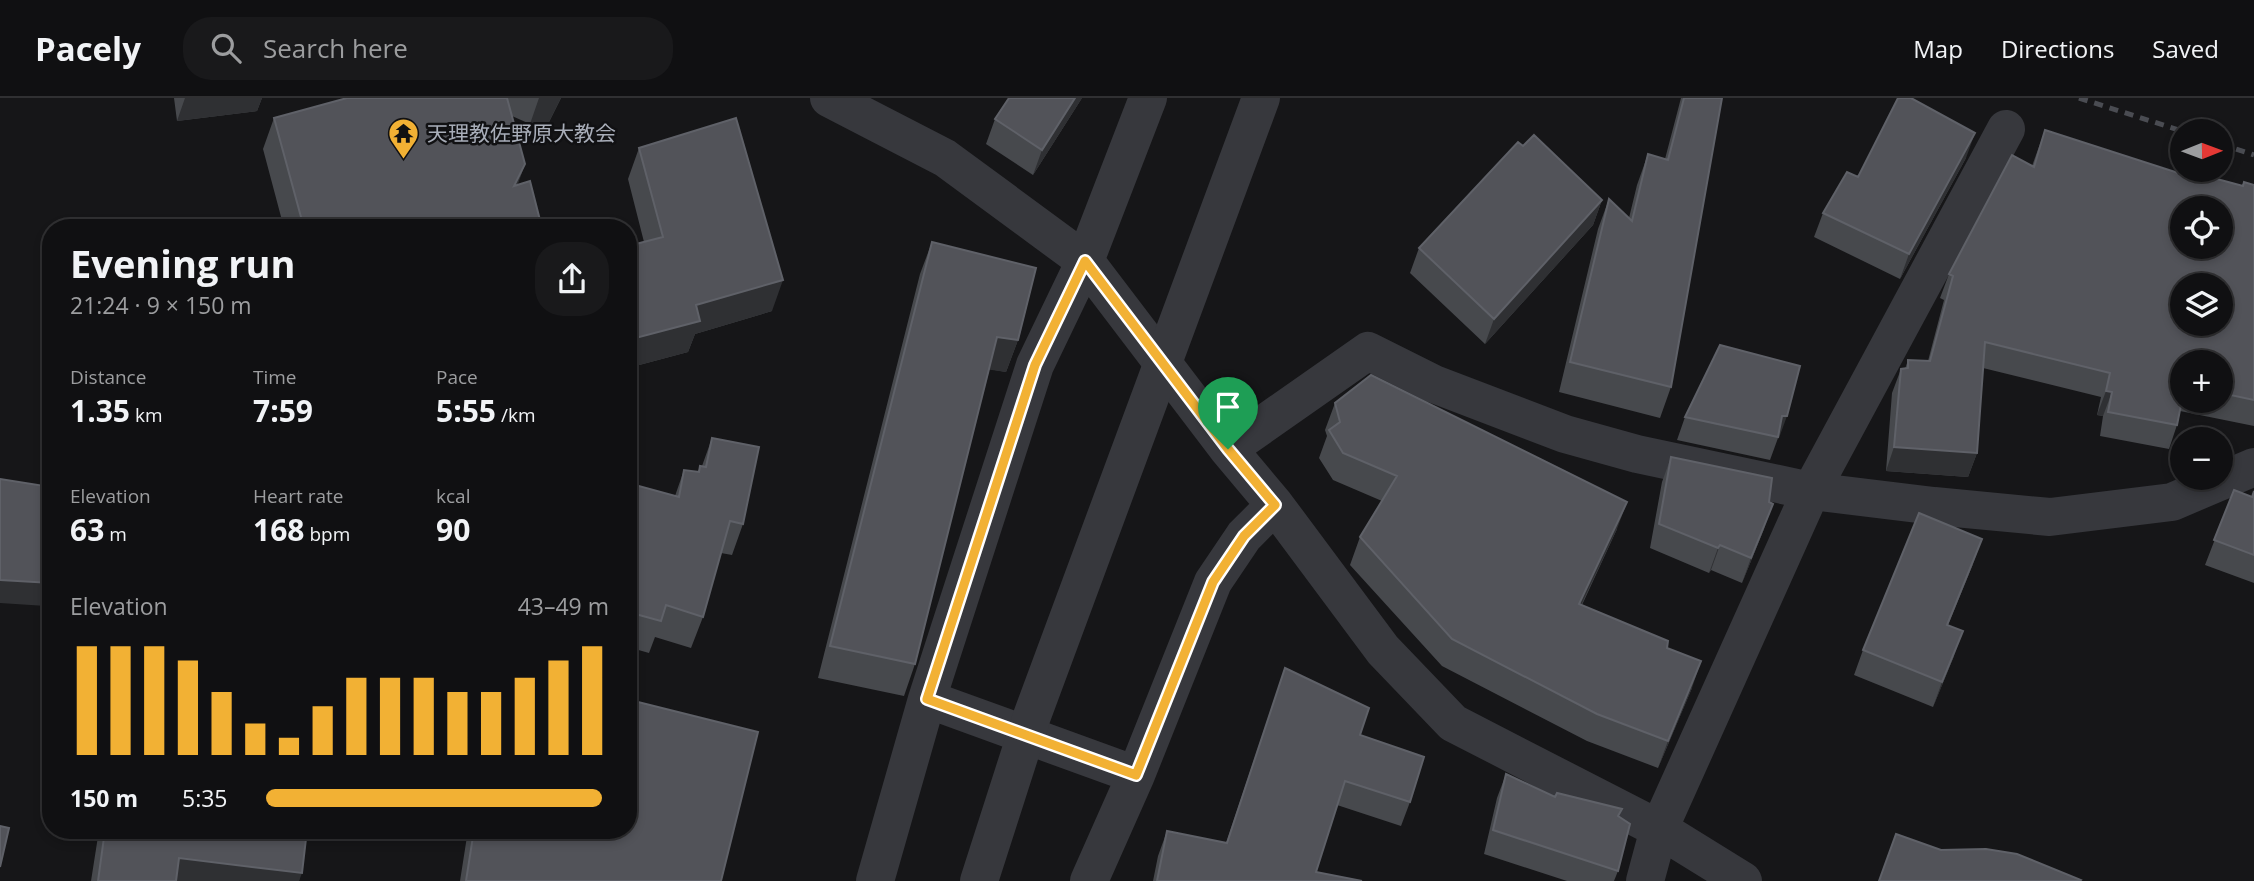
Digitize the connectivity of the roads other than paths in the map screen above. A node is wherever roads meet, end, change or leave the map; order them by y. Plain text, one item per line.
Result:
1 (830, 98) edge
2 (1148, 98) edge
3 (1261, 98) edge
4 (2006, 129) dead end
5 (1085, 261) junction
6 (1228, 449) junction
7 (2254, 467) edge
8 (1811, 491) junction
9 (1275, 505) junction
10 (927, 699) junction
11 (1136, 775) junction
12 (1658, 829) junction
13 (875, 881) edge
14 (979, 881) edge
15 (1088, 881) edge
16 (1645, 881) edge
17 (1743, 881) edge

1 - 5 street
2 - 5 street
3 - 14 street, bridge
4 - 8 street
5 - 6 street
5 - 10 street
6 - 8 street
6 - 9 street
7 - 8 street
8 - 12 street
9 - 11 street
9 - 12 street
10 - 11 street
10 - 13 street
11 - 15 street
12 - 16 street
12 - 17 street

